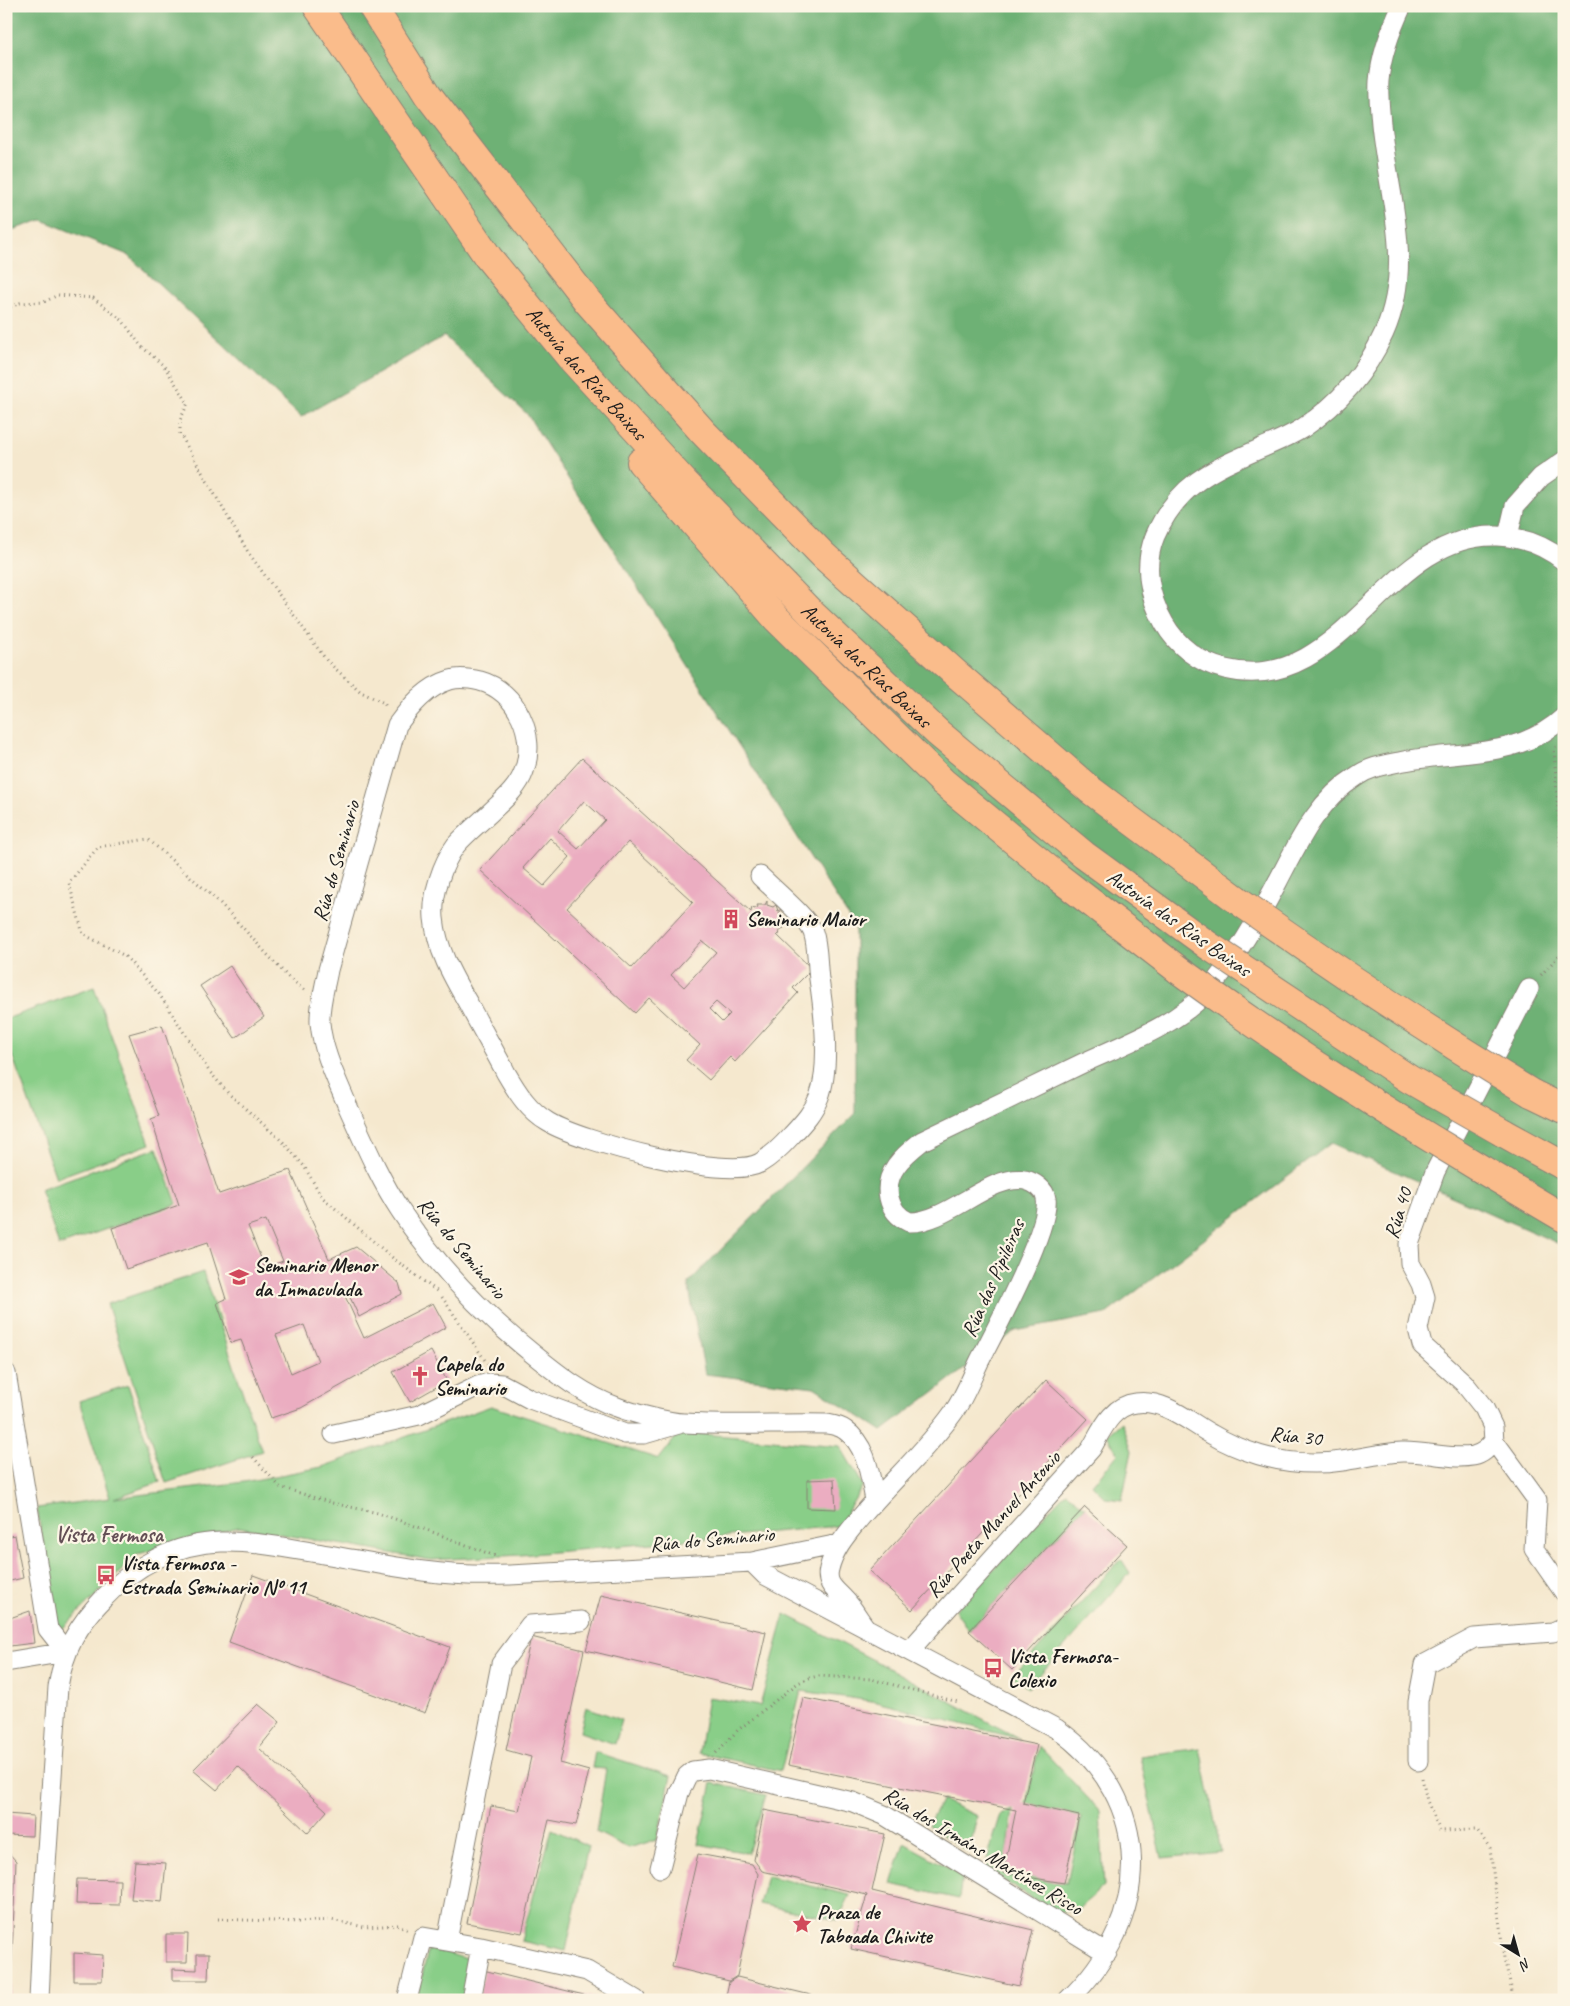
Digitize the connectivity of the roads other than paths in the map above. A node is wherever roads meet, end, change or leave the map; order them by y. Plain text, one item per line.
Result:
1 (317, 6) edge
2 (372, 6) edge
3 (1402, 6) edge
4 (488, 257) junction
5 (1564, 461) edge
6 (1508, 536) junction
7 (1564, 561) edge
8 (1564, 717) edge
9 (760, 876) dead end
10 (1528, 988) road end
11 (1564, 1109) edge
12 (1564, 1166) edge
13 (1564, 1218) edge
14 (6, 1373) edge
15 (1106, 1422) joint
16 (682, 1423) junction
17 (334, 1434) dead end
18 (1494, 1441) junction
19 (875, 1500) junction
20 (838, 1544) junction
21 (752, 1562) junction
22 (1564, 1592) edge
23 (581, 1621) dead end
24 (865, 1627) junction
25 (1564, 1627) edge
26 (909, 1651) junction
27 (66, 1652) junction
28 (6, 1662) edge
29 (1418, 1761) road end
30 (660, 1868) dead end
31 (447, 1941) junction
32 (481, 1947) junction
33 (1107, 1953) junction
34 (39, 2000) edge
35 (407, 2000) edge
36 (471, 2000) edge
37 (636, 2000) edge
38 (1068, 2000) edge

1 - 4 highway, Autovía das Rías Baixas
2 - 11 highway, bridge
3 - 6 street
4 - 12 highway, Autovía das Rías Baixas, bridge
4 - 13 highway, bridge
5 - 6 street
6 - 7 street
8 - 19 street, Rúa das Pipileiras
9 - 16 street, Rúa do Seminario
10 - 18 street, Rúa 40
14 - 27 street
15 - 18 street, Rúa 30
15 - 26 street, Rúa Poeta Manuel Antonio
16 - 17 street
16 - 19 street, Rúa do Seminario
18 - 22 street
19 - 20 street
20 - 21 street, Rúa do Seminario
20 - 24 street
21 - 24 street
21 - 27 street, Rúa do Seminario
23 - 31 street
24 - 26 street
25 - 29 street
26 - 33 street
27 - 28 street
27 - 34 street, Rúa do Seminario
30 - 33 street, Rúa dos Irmáns Martínez Risco
31 - 32 street
31 - 35 street
32 - 36 street
32 - 37 street
33 - 38 street

